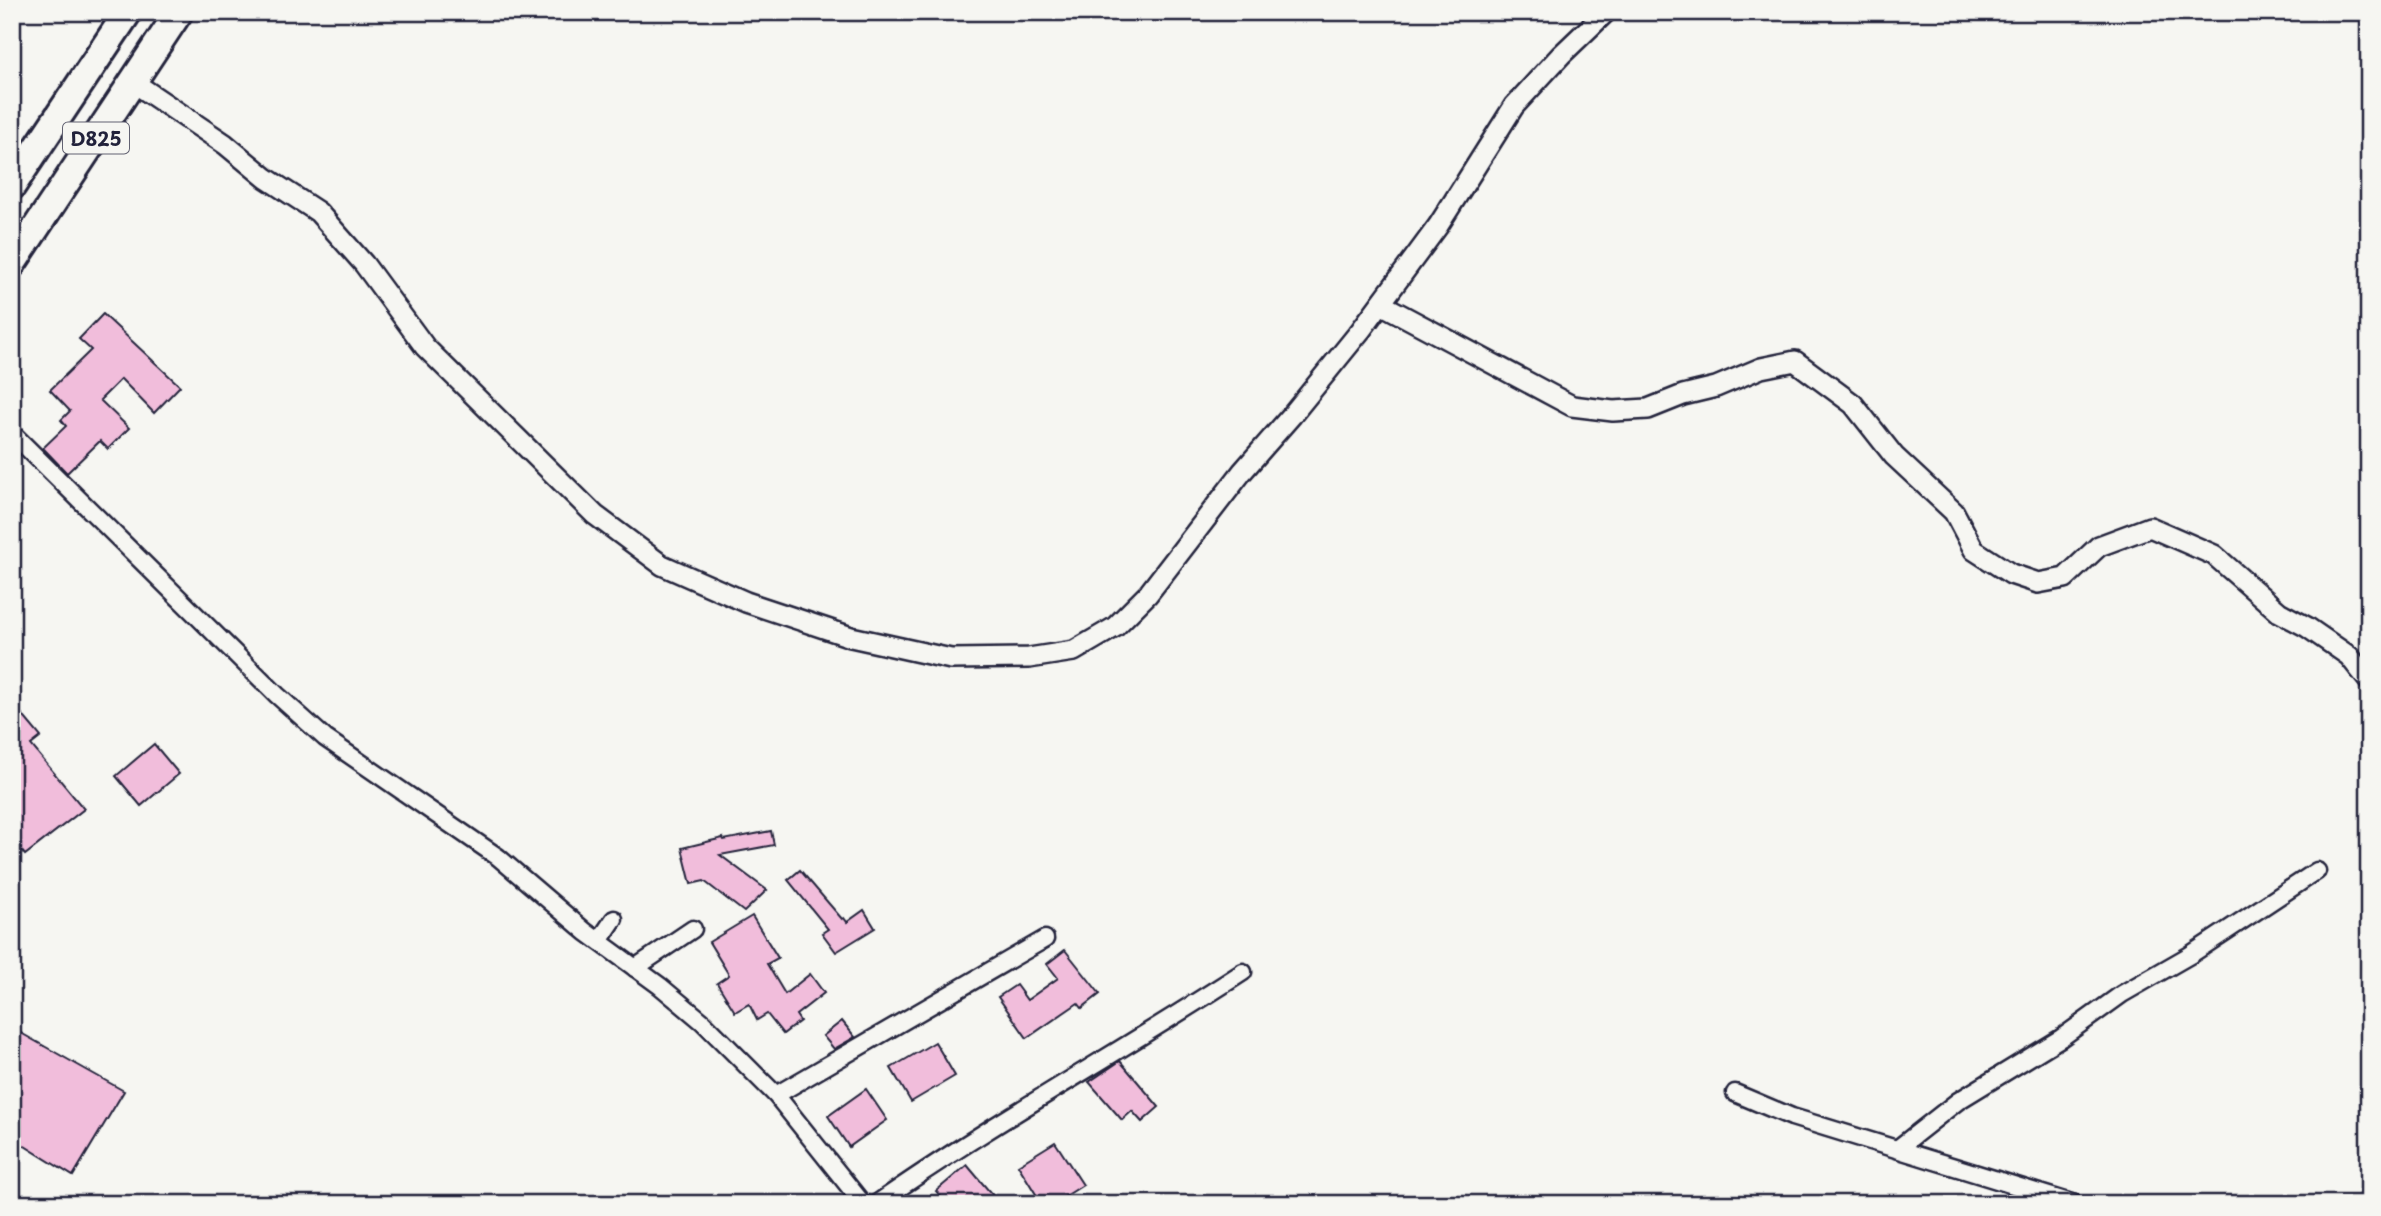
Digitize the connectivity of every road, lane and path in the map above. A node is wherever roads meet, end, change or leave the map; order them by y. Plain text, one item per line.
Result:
1 (128, 12) edge
2 (179, 12) edge
3 (1606, 12) edge
4 (133, 82) junction
5 (12, 186) edge
6 (12, 264) edge
7 (1381, 303) junction
8 (12, 432) edge
9 (2369, 681) edge
10 (2317, 871) dead end
11 (614, 919) dead end
12 (693, 929) dead end
13 (1045, 939) dead end
14 (599, 941) junction
15 (635, 968) junction
16 (1243, 972) dead end
17 (1735, 1093) dead end
18 (776, 1095) junction
19 (1897, 1149) junction
20 (863, 1204) edge
21 (876, 1204) edge
22 (2076, 1204) edge

1 - 5 highway, D825
2 - 4 highway, D825
3 - 7 street
4 - 6 highway, D825
4 - 7 street
7 - 9 street
8 - 14 street
10 - 19 street
11 - 14 street
12 - 15 street
13 - 18 street
14 - 15 street
15 - 18 street
16 - 21 street
17 - 19 street
18 - 20 street
19 - 22 street

